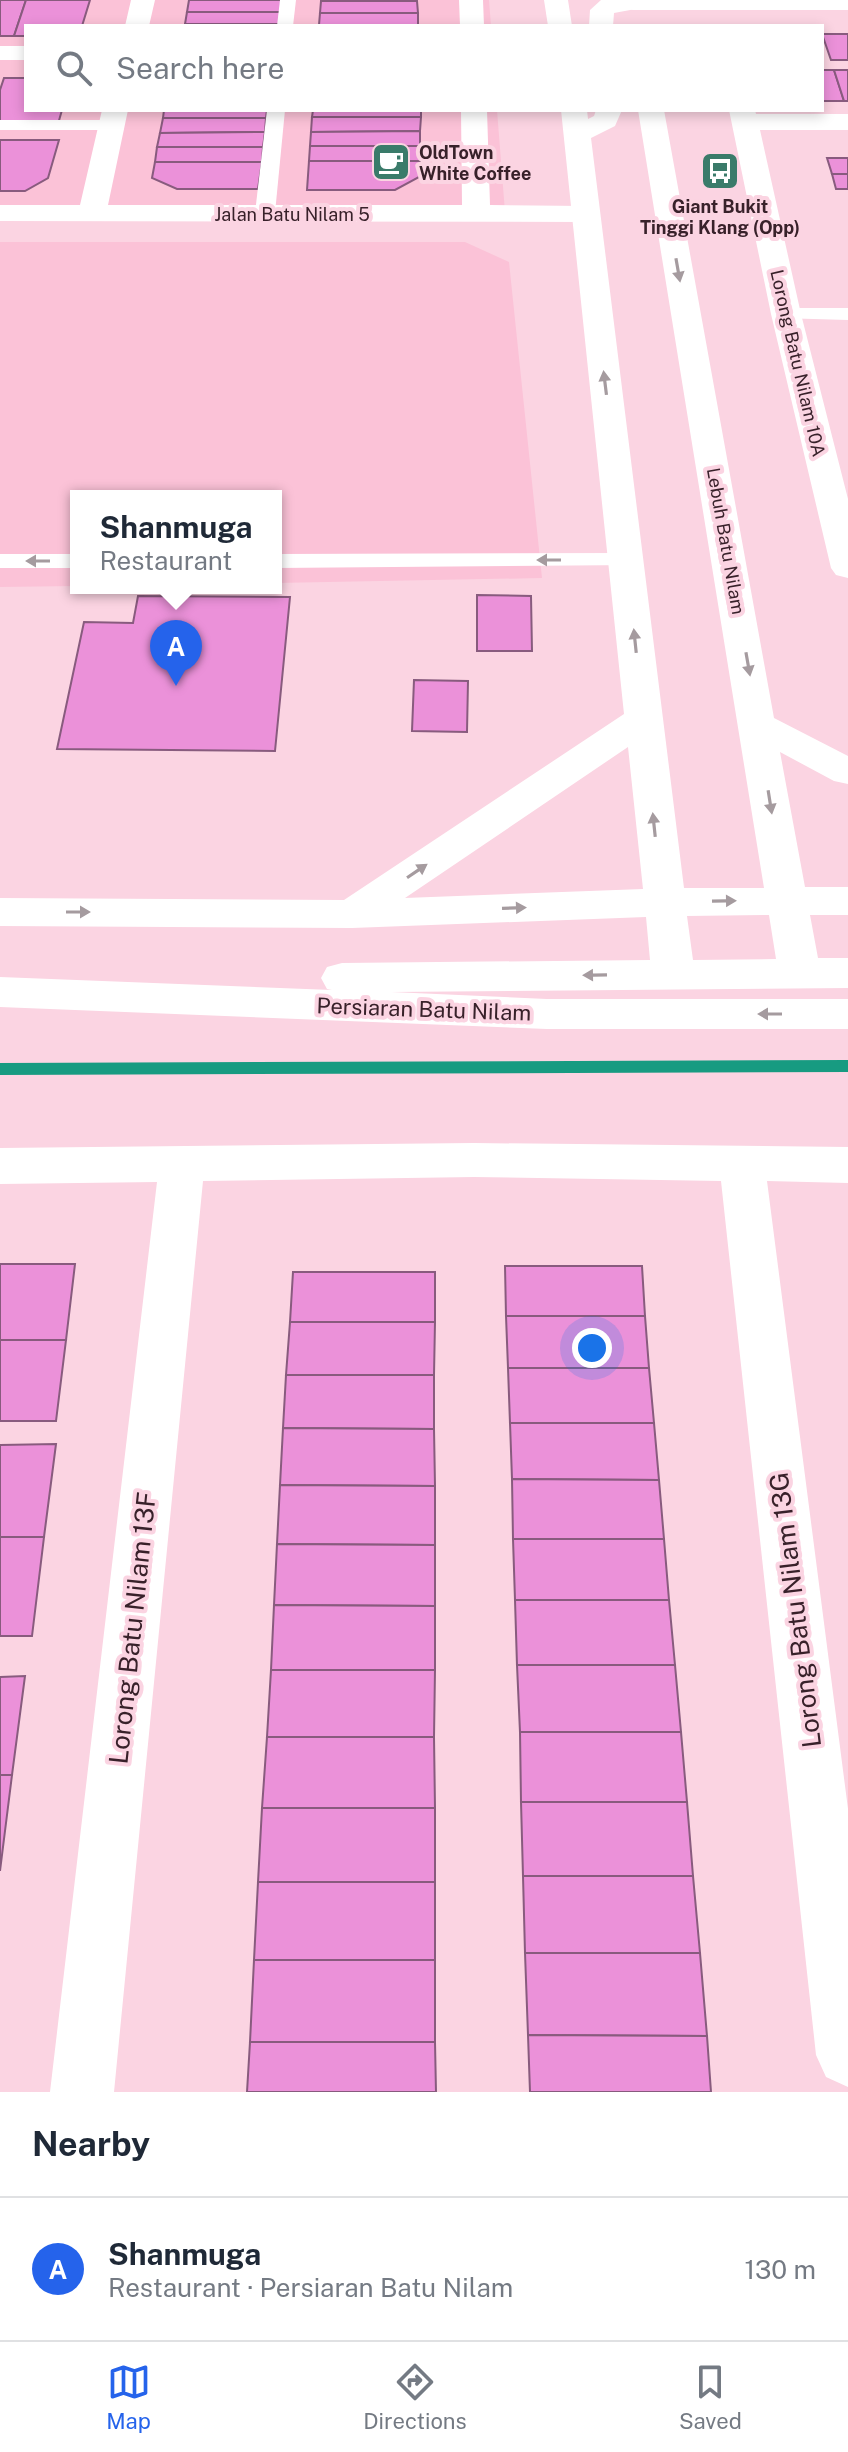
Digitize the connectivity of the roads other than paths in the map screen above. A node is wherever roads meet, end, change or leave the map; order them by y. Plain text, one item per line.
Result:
1 (143, 0) edge
2 (288, 0) edge
3 (471, 0) edge
4 (556, 0) edge
5 (848, 3) edge
6 (634, 10) edge
7 (722, 10) edge
8 (137, 24) edge
9 (285, 24) edge
10 (472, 24) edge
11 (560, 24) edge
12 (601, 24) edge
13 (0, 53) edge
14 (24, 53) edge
15 (276, 112) edge
16 (474, 112) edge
17 (608, 112) edge
18 (651, 112) edge
19 (743, 116) edge
20 (113, 117) edge
21 (576, 122) edge
22 (848, 122) edge
23 (0, 125) edge
24 (0, 213) edge
25 (92, 213) junction
26 (265, 213) junction
27 (584, 214) junction
28 (476, 215) junction
29 (786, 314) junction
30 (848, 314) edge
31 (627, 560) junction
32 (0, 561) edge
33 (70, 561) edge
34 (282, 561) edge
35 (848, 568) edge
36 (643, 719) junction
37 (759, 725) junction
38 (848, 772) edge
39 (785, 901) junction
40 (848, 901) edge
41 (662, 902) junction
42 (0, 912) edge
43 (352, 914) junction
44 (799, 972) junction
45 (848, 973) edge
46 (673, 974) junction
47 (0, 982) edge
48 (0, 992) edge
49 (848, 1014) edge
50 (182, 1163) junction
51 (742, 1164) junction
52 (848, 1165) edge
53 (0, 1166) edge
54 (848, 2055) edge
55 (82, 2092) edge

1 - 8 main road
2 - 9 lane
3 - 10 main road
4 - 11 main road
5 - 7 main road
6 - 7 main road
6 - 12 main road
13 - 14 main road
15 - 26 lane
16 - 28 main road
17 - 21 main road
18 -> 37 main road, Lebuh Batu Nilam
19 - 22 main road
19 - 29 main road, Lorong Batu Nilam 10A
20 - 23 lane
20 - 25 main road
21 - 27 main road
24 - 25 main road, Jalan Batu Nilam 5
25 - 26 main road, Jalan Batu Nilam 5
26 - 28 main road, Jalan Batu Nilam 5
27 - 28 main road, Jalan Batu Nilam 5
31 -> 27 main road
29 - 30 lane
29 - 35 main road, Lorong Batu Nilam 10A
31 -> 34 lane
36 -> 31 main road
33 -> 32 lane
41 -> 36 main road
43 -> 36 main road
37 - 38 main road
37 -> 39 main road, Lebuh Batu Nilam
39 - 40 main road
41 -> 39 main road
39 - 44 main road, Lebuh Batu Nilam
43 -> 41 main road
41 - 46 main road
42 -> 43 main road
44 - 45 main road, Persiaran Batu Nilam
44 - 46 main road, Persiaran Batu Nilam
46 -> 47 main road, Persiaran Batu Nilam
49 -> 48 main road, Persiaran Batu Nilam
50 - 51 main road
50 - 53 main road
50 - 55 main road, Lorong Batu Nilam 13F
51 - 52 main road
51 - 54 main road, Lorong Batu Nilam 13G

